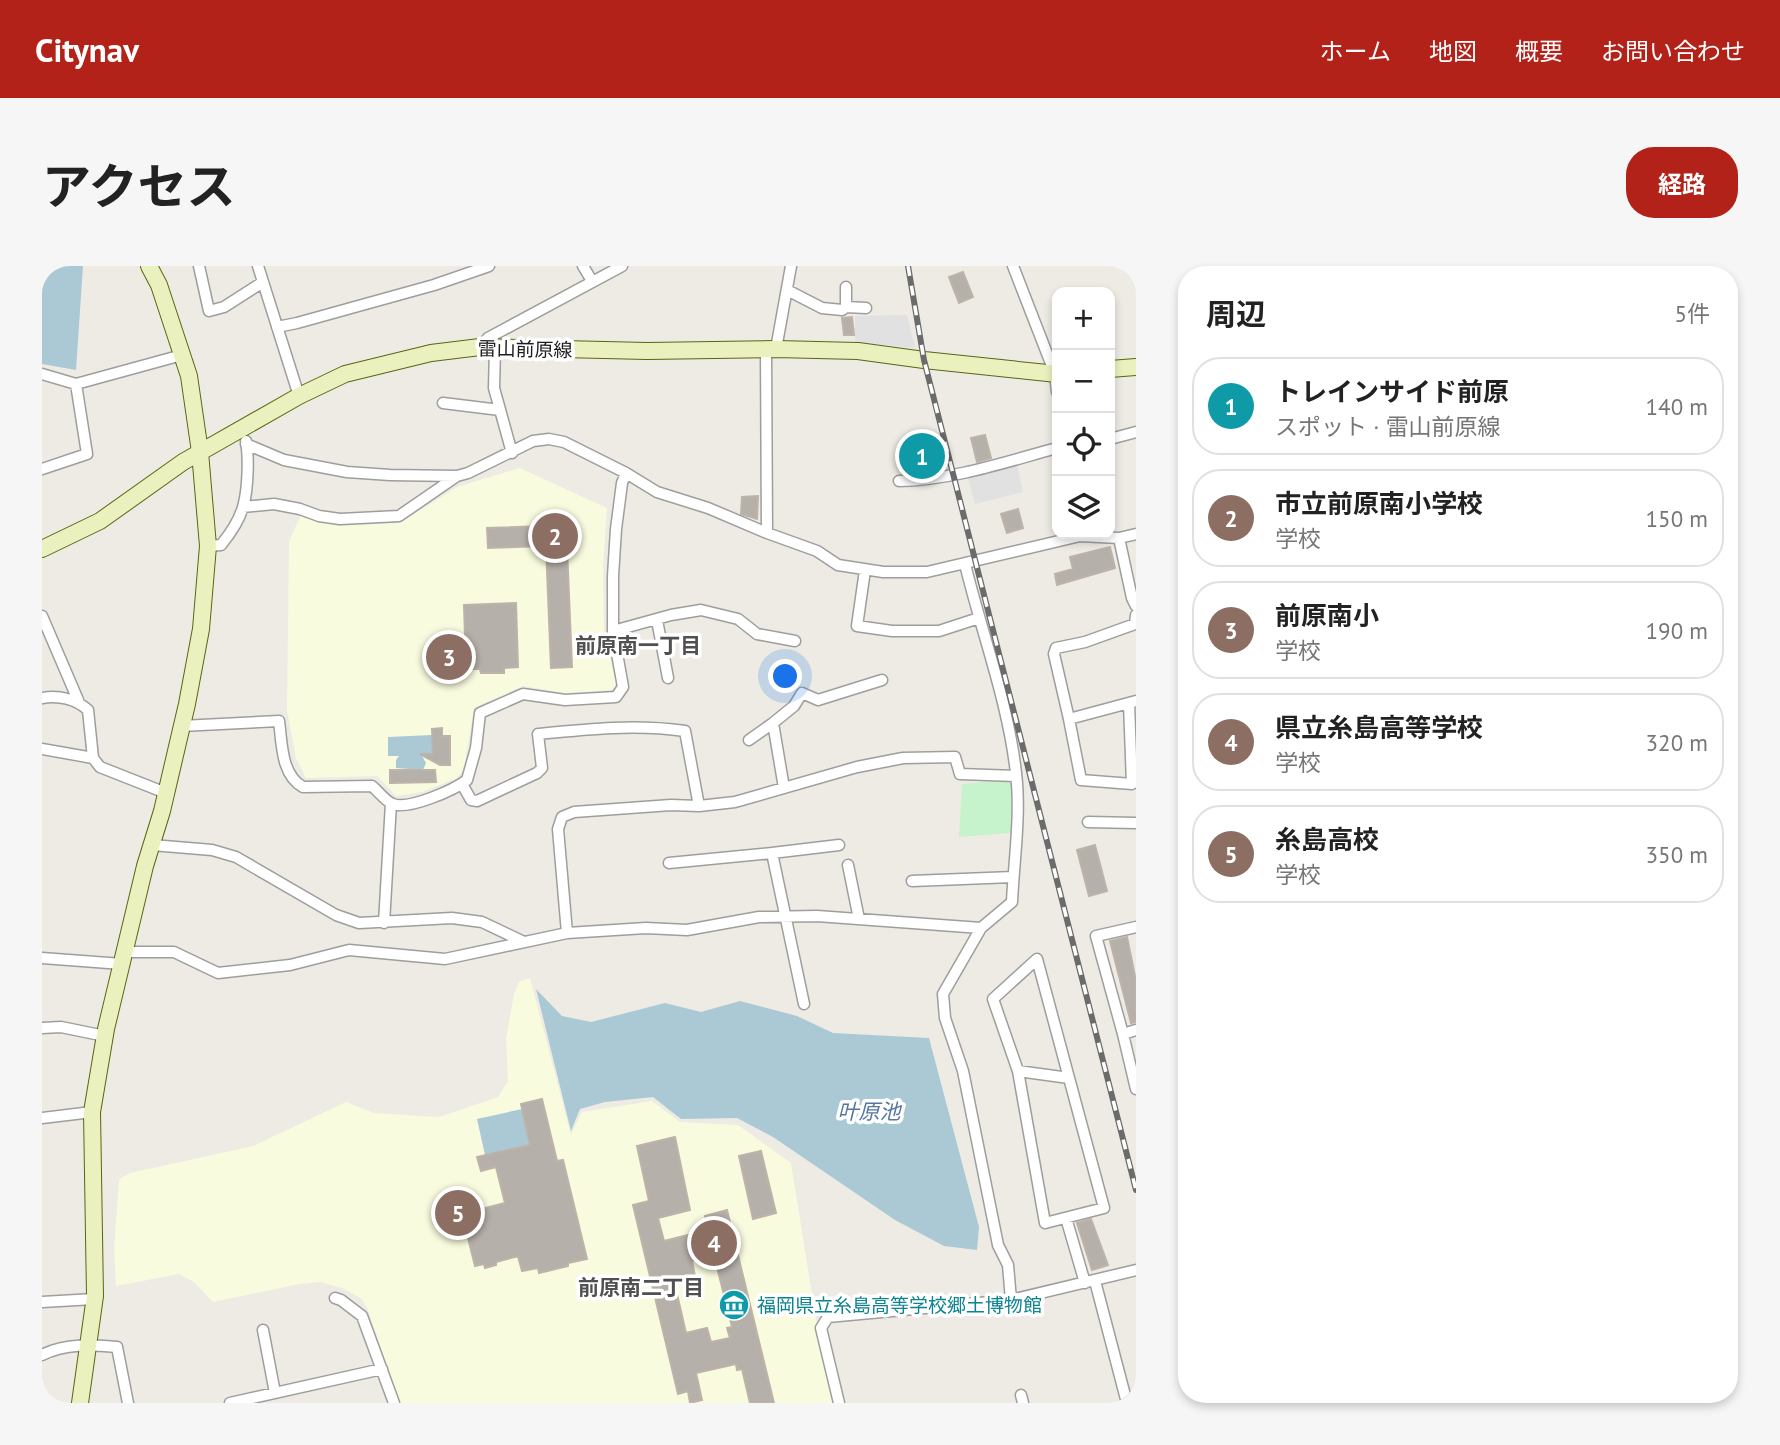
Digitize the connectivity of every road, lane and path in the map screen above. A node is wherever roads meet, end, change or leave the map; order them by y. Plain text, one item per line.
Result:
1 (149, 266) edge
2 (199, 266) edge
3 (258, 266) edge
4 (489, 266) edge
5 (583, 266) edge
6 (622, 266) edge
7 (792, 266) edge
8 (1013, 266) edge
9 (592, 281) junction
10 (263, 282) junction
11 (846, 287) dead end
12 (787, 290) junction
13 (846, 307) junction
14 (866, 309) dead end
15 (277, 327) junction
16 (487, 348) junction
17 (771, 349) junction
18 (182, 355) junction
19 (1052, 364) edge
20 (1136, 367) edge
21 (1115, 369) edge
22 (42, 374) edge
23 (1052, 374) edge
24 (76, 384) junction
25 (299, 396) junction
26 (443, 403) dead end
27 (500, 410) junction
28 (1136, 432) edge
29 (245, 436) junction
30 (1115, 438) edge
31 (1052, 449) edge
32 (200, 452) junction
33 (512, 453) junction
34 (42, 469) edge
35 (626, 473) junction
36 (457, 476) junction
37 (899, 481) dead end
38 (243, 507) junction
39 (766, 533) junction
40 (1136, 534) edge
41 (1115, 538) edge
42 (1119, 538) junction
43 (1064, 539) edge
44 (43, 545) edge
45 (208, 546) junction
46 (965, 564) junction
47 (865, 570) junction
48 (1136, 606) edge
49 (42, 616) edge
50 (979, 618) junction
51 (657, 620) junction
52 (1136, 623) edge
53 (613, 631) junction
54 (795, 641) dead end
55 (668, 678) dead end
56 (882, 680) dead end
57 (42, 698) edge
58 (78, 701) junction
59 (1133, 702) edge
60 (1069, 719) junction
61 (773, 723) junction
62 (181, 726) junction
63 (749, 740) dead end
64 (42, 749) edge
65 (93, 758) junction
66 (1016, 776) junction
67 (462, 784) junction
68 (784, 788) junction
69 (166, 793) junction
70 (390, 803) junction
71 (699, 806) junction
72 (1088, 822) dead end
73 (1136, 823) edge
74 (152, 845) junction
75 (839, 845) dead end
76 (772, 853) junction
77 (668, 863) dead end
78 (848, 865) dead end
79 (1013, 877) junction
80 (912, 881) dead end
81 (786, 918) junction
82 (859, 919) junction
83 (384, 923) junction
84 (1136, 927) edge
85 (981, 928) junction
86 (567, 933) junction
87 (524, 942) junction
88 (42, 958) edge
89 (124, 958) junction
90 (804, 1004) dead end
91 (42, 1028) edge
92 (1136, 1030) edge
93 (1124, 1034) junction
94 (105, 1036) junction
95 (1018, 1070) junction
96 (1069, 1078) junction
97 (1136, 1089) edge
98 (92, 1112) junction
99 (42, 1118) edge
100 (1066, 1218) junction
101 (1136, 1270) edge
102 (1090, 1282) junction
103 (335, 1298) dead end
104 (94, 1299) junction
105 (1011, 1300) junction
106 (42, 1302) edge
107 (263, 1330) dead end
108 (88, 1345) junction
109 (42, 1355) edge
110 (382, 1369) junction
111 (275, 1393) junction
112 (80, 1403) edge
113 (128, 1403) edge
114 (230, 1403) edge
115 (394, 1403) edge
116 (839, 1403) edge
117 (1127, 1403) edge

1 - 18 street
2 - 10 street
3 - 10 street
4 - 15 street
5 - 9 street
6 - 9 street
7 - 12 street
8 - 19 street
9 - 16 street
10 - 15 street
11 - 13 street
12 - 13 street
12 - 17 street
13 - 14 street
15 - 25 street
16 - 17 street, 雷山前原線
16 - 25 street, 雷山前原線
16 - 27 street
17 - 23 street, 雷山前原線
17 - 39 street
18 - 24 street
18 - 32 street
20 - 21 street
22 - 24 street
24 - 34 street
25 - 29 street, 雷山前原線
26 - 27 street
27 - 33 street
28 - 30 street
29 - 32 street, 雷山前原線
29 - 36 street
29 - 38 street
31 - 37 street
32 - 44 street, 雷山前原線
32 - 45 street
33 - 35 street
33 - 36 street
35 - 39 street
35 - 53 street
36 - 38 street
38 - 45 street
39 - 47 street
40 - 42 street
41 - 42 street
42 - 48 street
43 - 46 street
45 - 62 street
46 - 47 street
46 - 50 street
47 - 50 street
49 - 58 street
50 - 66 street
51 - 53 street
51 - 54 street
51 - 55 street
52 - 60 street
53 - 67 street
56 - 61 street
57 - 58 street
58 - 65 street
59 - 60 street
59 - 60 street
61 - 63 street
61 - 68 street
62 - 69 street
62 - 70 street
64 - 65 street
65 - 69 street
66 - 68 street
66 - 79 street
67 - 70 street
67 - 71 street
68 - 71 street
69 - 74 street
70 - 83 street
71 - 86 street
72 - 73 street
74 - 83 street
74 - 89 street
75 - 76 street
76 - 77 street
76 - 81 street
78 - 82 street
79 - 80 street
79 - 85 street
81 - 82 street
81 - 86 street
81 - 90 street
82 - 85 street
83 - 87 street
84 - 93 street
85 - 105 street
86 - 87 street
87 - 89 street
88 - 89 street
89 - 94 street
91 - 94 street
92 - 93 street
93 - 97 street
94 - 98 street
95 - 96 street
95 - 96 street
95 - 100 street
96 - 100 street
98 - 99 street
98 - 104 street
100 - 102 street
101 - 102 street
102 - 105 street
102 - 117 street
103 - 110 street
104 - 106 street
104 - 108 street
105 - 116 street
107 - 111 street
108 - 109 street
108 - 112 street
108 - 113 street
110 - 111 street
110 - 115 street
111 - 114 street

